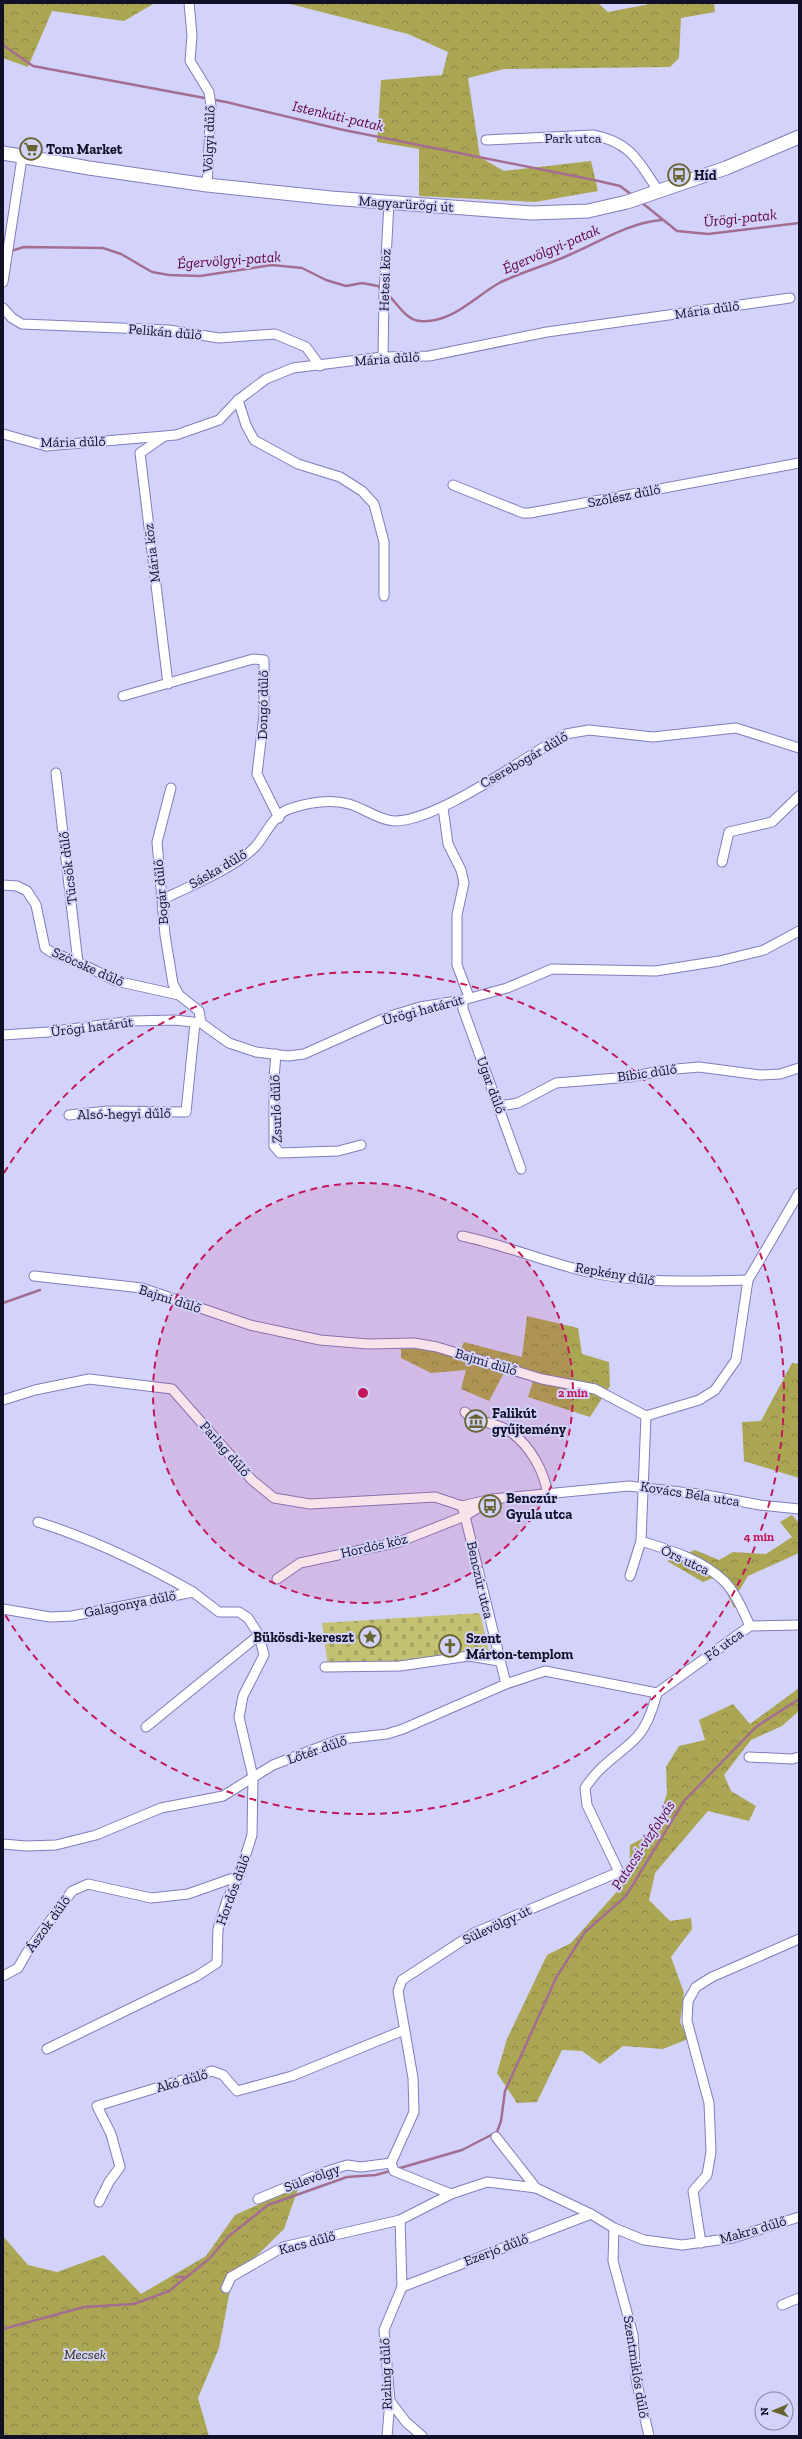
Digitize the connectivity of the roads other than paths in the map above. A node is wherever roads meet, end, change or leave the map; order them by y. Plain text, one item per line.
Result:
1 (188, 3) edge
2 (799, 137) edge
3 (486, 140) dead end
4 (3, 153) edge
5 (22, 158) junction
6 (207, 185) junction
7 (659, 192) junction
8 (389, 203) junction
9 (3, 282) edge
10 (790, 298) dead end
11 (3, 308) edge
12 (383, 357) junction
13 (320, 366) junction
14 (238, 400) junction
15 (3, 434) edge
16 (166, 436) junction
17 (799, 463) edge
18 (453, 485) dead end
19 (384, 596) dead end
20 (168, 684) junction
21 (123, 696) dead end
22 (799, 748) edge
23 (56, 773) dead end
24 (171, 788) dead end
25 (799, 796) edge
26 (443, 808) junction
27 (278, 818) junction
28 (722, 862) dead end
29 (3, 885) edge
30 (163, 899) junction
31 (799, 931) edge
32 (78, 963) junction
33 (179, 995) junction
34 (466, 999) junction
35 (198, 1023) junction
36 (3, 1035) edge
37 (276, 1054) junction
38 (799, 1068) edge
39 (499, 1106) junction
40 (69, 1115) dead end
41 (361, 1145) dead end
42 (521, 1169) dead end
43 (799, 1194) edge
44 (462, 1236) dead end
45 (34, 1276) dead end
46 (748, 1280) junction
47 (3, 1400) edge
48 (465, 1412) dead end
49 (646, 1416) junction
50 (644, 1487) junction
51 (548, 1495) junction
52 (492, 1499) junction
53 (459, 1504) junction
54 (799, 1509) edge
55 (466, 1516) junction
56 (38, 1522) dead end
57 (641, 1541) junction
58 (630, 1576) dead end
59 (278, 1579) dead end
60 (193, 1592) junction
61 (3, 1609) edge
62 (248, 1618) joint
63 (799, 1625) edge
64 (750, 1626) junction
65 (259, 1635) junction
66 (499, 1661) junction
67 (325, 1666) dead end
68 (506, 1684) junction
69 (657, 1693) junction
70 (146, 1727) dead end
71 (749, 1757) dead end
72 (799, 1757) edge
73 (253, 1777) junction
74 (3, 1844) edge
75 (239, 1876) junction
76 (799, 1938) edge
77 (3, 1976) edge
78 (404, 2030) junction
79 (47, 2048) dead end
80 (496, 2137) dead end
81 (392, 2167) junction
82 (536, 2188) junction
83 (451, 2194) junction
84 (258, 2199) dead end
85 (99, 2202) dead end
86 (591, 2214) junction
87 (799, 2217) edge
88 (400, 2220) junction
89 (614, 2228) junction
90 (701, 2243) junction
91 (402, 2287) junction
92 (226, 2288) dead end
93 (799, 2298) edge
94 (782, 2305) dead end
95 (390, 2401) junction
96 (387, 2436) edge
97 (422, 2436) edge
98 (649, 2436) edge

1 - 6 street, Völgyi dűlő
2 - 7 main road, Magyarürögi út
3 - 7 street, Park utca
4 - 5 main road, Magyarürögi út
5 - 6 main road, Magyarürögi út
5 - 9 street
6 - 8 main road, Magyarürögi út
7 - 8 main road, Magyarürögi út
8 - 12 street, Hetesi köz
10 - 12 street, Mária dűlő
11 - 13 street, Pelikán dűlő
12 - 13 street, Mária dűlő
13 - 14 street, Mária dűlő
14 - 16 street, Mária dűlő
14 - 19 street
15 - 16 street, Mária dűlő
16 - 20 street, Mária köz
17 - 18 street, Szőlész dűlő
20 - 21 street, Dongó dűlő
20 - 27 street, Dongó dűlő
22 - 26 street, Cserebogár dűlő
23 - 32 street, Tücsök dűlő
24 - 30 street, Bogár dűlő
25 - 28 street
26 - 27 street, Sáska dűlő
26 - 34 street, Ugar dűlő
27 - 30 street, Sáska dűlő
29 - 32 street, Szöcske dűlő
30 - 33 street, Bogár dűlő
31 - 34 street, Ürögi határút
32 - 33 street, Szöcske dűlő
33 - 35 street, Szöcske dűlő
34 - 37 street, Ürögi határút
34 - 39 street, Ugar dűlő
35 - 36 street, Ürögi határút
35 - 37 street, Ürögi határút
35 - 40 street, Alsó-hegyi dűlő
37 - 41 street, Zsurló dűlő
38 - 39 street, Bíbic dűlő
39 - 42 street, Ugar dűlő
43 - 46 street
44 - 46 street, Repkény dűlő
45 - 49 street, Bajmi dűlő
46 - 49 street
47 - 53 street, Parlag dűlő
48 - 51 street
49 - 50 street
50 - 51 street, Kovács Béla utca
50 - 54 street, Kovács Béla utca
50 - 57 street
51 - 52 street, Kovács Béla utca
52 - 53 street, Kovács Béla utca
52 - 55 street, Hordós köz
53 - 55 street, Benczúr utca
55 - 59 street, Hordós köz
55 - 66 street, Benczúr utca
56 - 60 street
57 - 58 street
57 - 64 street, Örs utca
60 - 61 street, Galagonya dűlő
60 - 62 street, Galagonya dűlő
62 - 65 street, Hordós dűlő
63 - 64 street, Fő utca
64 - 69 street, Fő utca
65 - 70 street
65 - 73 street, Hordós dűlő
66 - 67 street
66 - 68 street, Benczúr utca
68 - 69 street, Lőtér dűlő
68 - 73 street, Lőtér dűlő
69 - 78 street, Sülevölgy út
71 - 72 street
73 - 74 street, Lőtér dűlő
73 - 75 street, Hordós dűlő
75 - 77 street, Ászok dűlő
75 - 79 street, Hordós dűlő
76 - 90 street
78 - 81 street, Sülevölgy út
78 - 85 street, Akó dűlő
80 - 82 street
81 - 83 street
81 - 84 street, Sülevölgy
82 - 83 street, Kacs dűlő
82 - 86 street
83 - 88 street, Kacs dűlő
86 - 89 street
86 - 91 street, Ezerjó dűlő
87 - 90 street, Makra dűlő
88 - 91 street, Rizling dűlő
88 - 92 street, Kacs dűlő
89 - 90 street, Makra dűlő
89 - 98 street, Szentmiklós dűlő
91 - 95 street, Rizling dűlő
93 - 94 street
95 - 96 street, Rizling dűlő
95 - 97 street

